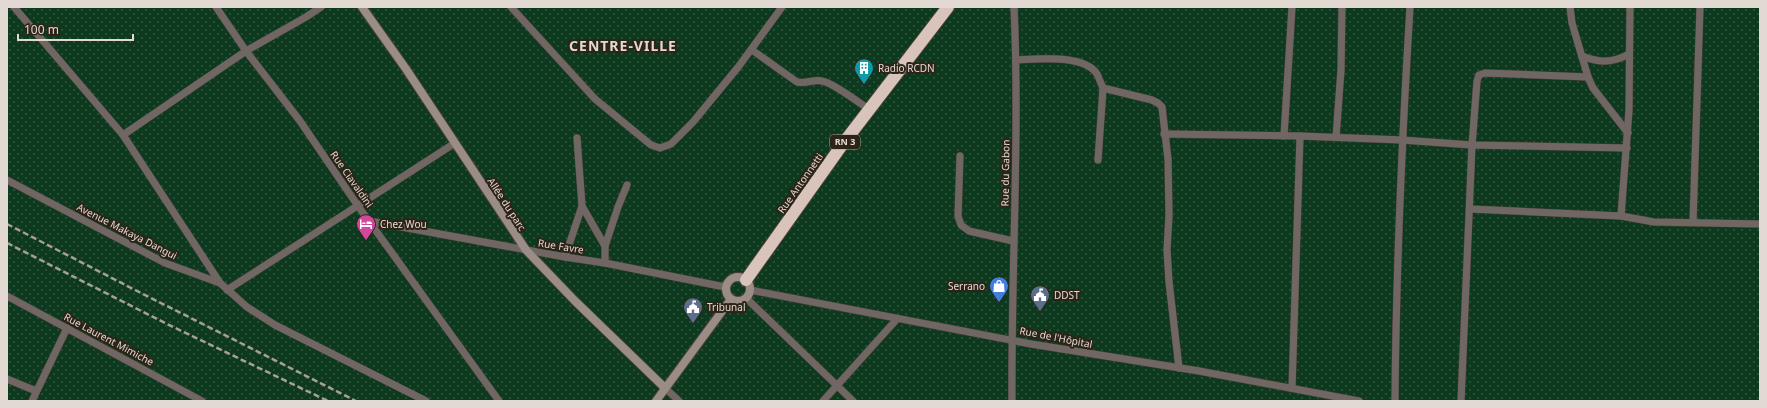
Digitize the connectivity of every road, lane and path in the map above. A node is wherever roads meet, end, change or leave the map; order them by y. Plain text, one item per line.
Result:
1 (14, 7) edge
2 (216, 7) edge
3 (321, 7) edge
4 (362, 7) edge
5 (511, 7) edge
6 (782, 7) edge
7 (948, 7) edge
8 (1014, 7) edge
9 (1292, 7) edge
10 (1342, 7) edge
11 (1410, 7) edge
12 (1570, 7) edge
13 (1630, 7) edge
14 (1700, 7) edge
15 (752, 50) junction
16 (246, 51) junction
17 (1629, 54) junction
18 (1582, 56) junction
19 (1017, 60) junction
20 (1588, 77) junction
21 (1103, 88) junction
22 (869, 110) junction
23 (1628, 133) junction
24 (123, 134) junction
25 (1164, 134) junction
26 (1284, 136) junction
27 (1300, 136) junction
28 (1336, 137) junction
29 (577, 138) dead end
30 (1402, 140) junction
31 (455, 143) junction
32 (1472, 144) junction
33 (1627, 148) junction
34 (960, 156) dead end
35 (1098, 160) dead end
36 (7, 180) edge
37 (627, 185) dead end
38 (358, 206) junction
39 (582, 206) junction
40 (1470, 209) junction
41 (1622, 216) junction
42 (370, 221) junction
43 (1693, 222) junction
44 (1760, 224) edge
45 (1013, 242) junction
46 (605, 246) junction
47 (526, 250) junction
48 (565, 257) junction
49 (605, 263) junction
50 (220, 283) junction
51 (725, 287) junction
52 (747, 289) junction
53 (227, 290) junction
54 (7, 296) edge
55 (730, 299) junction
56 (897, 319) junction
57 (67, 328) junction
58 (1012, 339) junction
59 (1179, 368) junction
60 (7, 379) edge
61 (837, 386) junction
62 (665, 388) junction
63 (1292, 388) junction
64 (36, 391) junction
65 (32, 401) edge
66 (201, 401) edge
67 (426, 401) edge
68 (499, 401) edge
69 (656, 401) edge
70 (679, 401) edge
71 (823, 401) edge
72 (853, 401) edge
73 (1012, 401) edge
74 (1360, 401) edge
75 (1395, 401) edge
76 (1461, 401) edge

1 - 24 street
2 - 16 street, Rue Ciavaldini
3 - 16 street
4 - 31 street, Allée du parc
5 - 15 street
6 - 15 street
7 - 22 highway, Rue Antonnetti / RN 3
8 - 19 street, Rue du Gabon
9 - 26 street
10 - 28 street
11 - 30 street
12 - 18 street
13 - 17 street
14 - 43 street
15 - 22 street
16 - 24 street
16 - 38 street, Rue Ciavaldini
17 - 18 street
17 - 23 street
18 - 20 street
19 - 21 street
19 - 45 street, Rue du Gabon
20 - 23 street
20 - 32 street
21 - 25 street
21 - 35 street
22 - 52 highway, Rue Antonnetti / RN 3
23 - 33 street
24 - 50 street
25 - 26 street
25 - 59 street
26 - 27 street
27 - 28 street
27 - 63 street
28 - 30 street
29 - 39 street
30 - 32 street
30 - 75 street
31 - 38 street
31 - 47 street, Allée du parc
32 - 33 street
32 - 40 street
33 - 41 street
34 - 45 street
36 - 50 street, Avenue Makaya Dangui
37 - 46 street
38 - 42 street, Rue Ciavaldini
38 - 53 street
39 - 46 street
39 - 48 street
40 - 41 street
40 - 76 street
41 - 43 street
42 - 47 street, Rue Favre
42 - 68 street, Rue Ciavaldini
43 - 44 street
45 - 58 street, Rue du Gabon
46 - 49 street
47 - 48 street, Rue Favre
47 - 62 street, Allée du parc
48 - 49 street, Rue Favre
49 - 51 street, Rue Favre
50 - 53 street, Avenue Makaya Dangui
51 - 52 street
51 - 55 street
52 - 55 street
52 - 56 street, Rue de l'Hôpital
52 - 61 street
53 - 67 street, Avenue Makaya Dangui
54 - 57 street, Rue Laurent Mimiche
55 - 62 street
56 - 58 street, Rue de l'Hôpital
56 - 61 street
57 - 64 street
57 - 66 street, Rue Laurent Mimiche
58 - 59 street, Rue de l'Hôpital
58 - 73 street, Rue du Gabon
59 - 63 street, Rue de l'Hôpital
60 - 64 street
61 - 71 street
61 - 72 street
62 - 69 street
62 - 70 street
63 - 74 street, Rue de l'Hôpital
64 - 65 street

